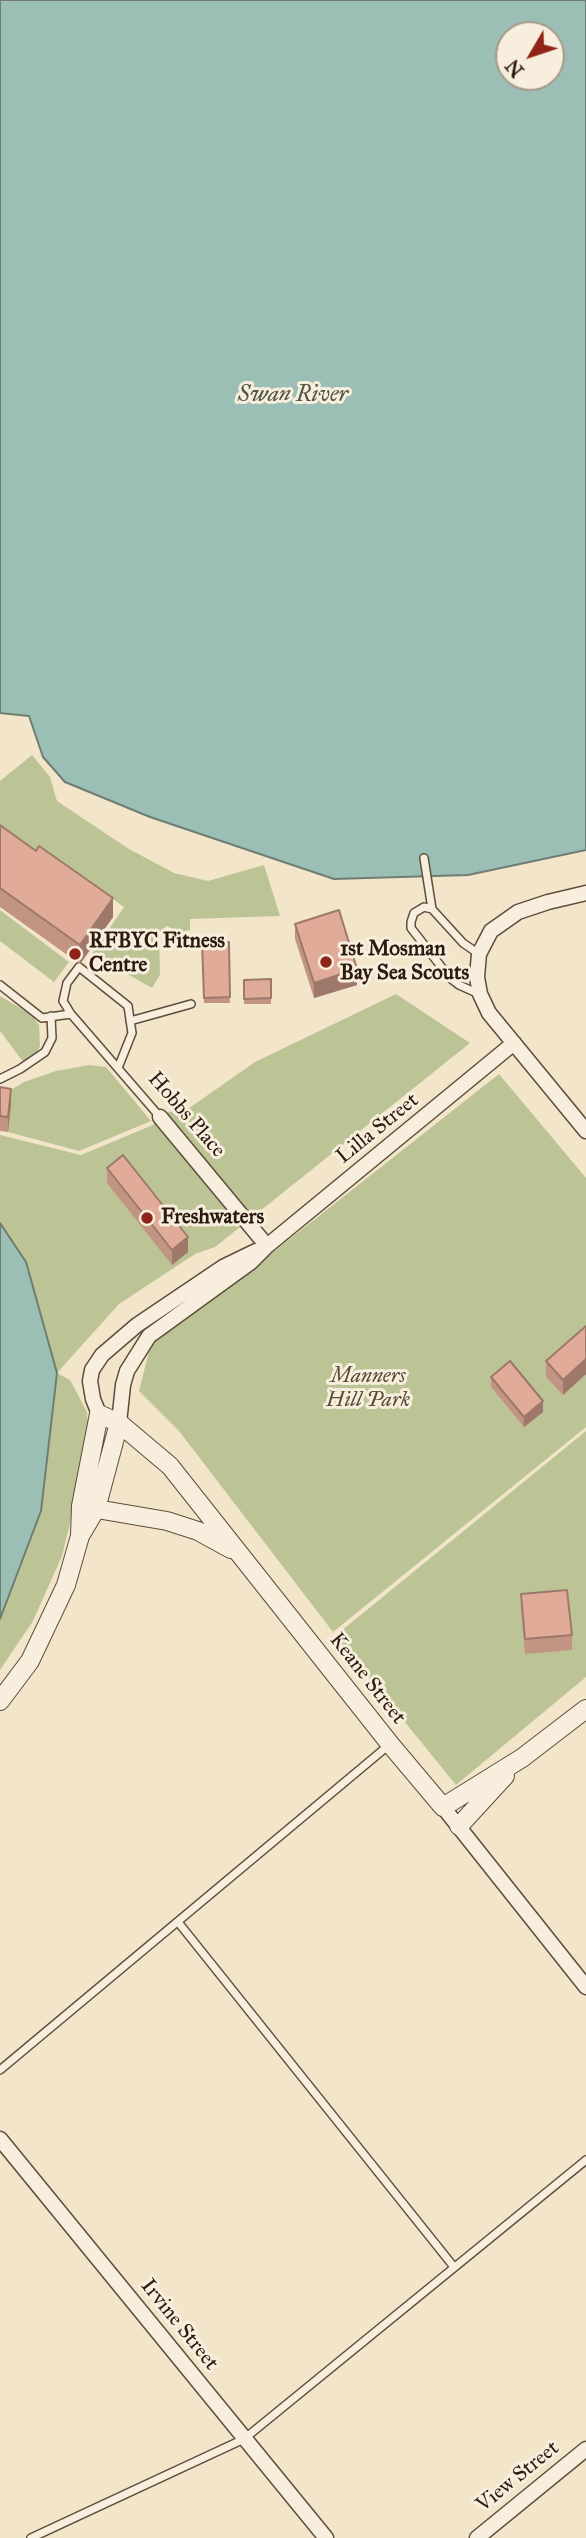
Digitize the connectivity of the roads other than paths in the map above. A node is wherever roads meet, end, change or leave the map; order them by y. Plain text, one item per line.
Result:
1 (424, 858) dead end
2 (586, 893) edge
3 (432, 909) junction
4 (479, 954) junction
5 (0, 985) edge
6 (480, 994) junction
7 (191, 1004) dead end
8 (71, 1014) junction
9 (51, 1016) junction
10 (130, 1021) junction
11 (514, 1043) junction
12 (118, 1068) junction
13 (1, 1077) edge
14 (160, 1117) joint
15 (586, 1131) edge
16 (267, 1246) junction
17 (99, 1415) junction
18 (119, 1423) junction
19 (88, 1508) junction
20 (243, 1557) junction
21 (0, 1701) edge
22 (586, 1709) edge
23 (390, 1744) junction
24 (522, 1758) junction
25 (443, 1807) junction
26 (458, 1826) junction
27 (178, 1922) junction
28 (586, 1987) edge
29 (0, 2070) edge
30 (0, 2139) edge
31 (586, 2160) edge
32 (454, 2267) junction
33 (244, 2439) junction
34 (586, 2449) edge
35 (31, 2538) edge
36 (326, 2538) edge
37 (477, 2538) edge

1 - 3 lane
2 - 4 street
3 - 4 lane
3 - 6 lane
4 - 6 street
5 - 9 lane
6 - 11 street
7 - 10 lane
8 - 9 lane
8 - 10 lane
8 - 12 lane, Hobbs Place
9 - 13 lane
10 - 12 lane
11 - 15 street
11 - 16 street, Lilla Street
12 - 14 lane, Hobbs Place
14 - 16 street, Hobbs Place
16 - 17 street, Lilla Street
16 - 18 street, Lilla Street
17 - 18 street, Keane Street
17 - 19 street
18 - 19 street
18 - 20 street, Keane Street
19 - 20 street
19 - 21 street
20 - 23 street, Keane Street
22 - 24 street
23 - 25 street, Keane Street
23 - 27 lane
24 - 25 street
24 - 26 street
25 - 26 street, Keane Street
26 - 28 street, Keane Street
27 - 29 lane
27 - 32 lane
30 - 33 street, Irvine Street
31 - 32 lane
32 - 33 lane
33 - 35 lane
33 - 36 street, Irvine Street
34 - 37 street, View Street

